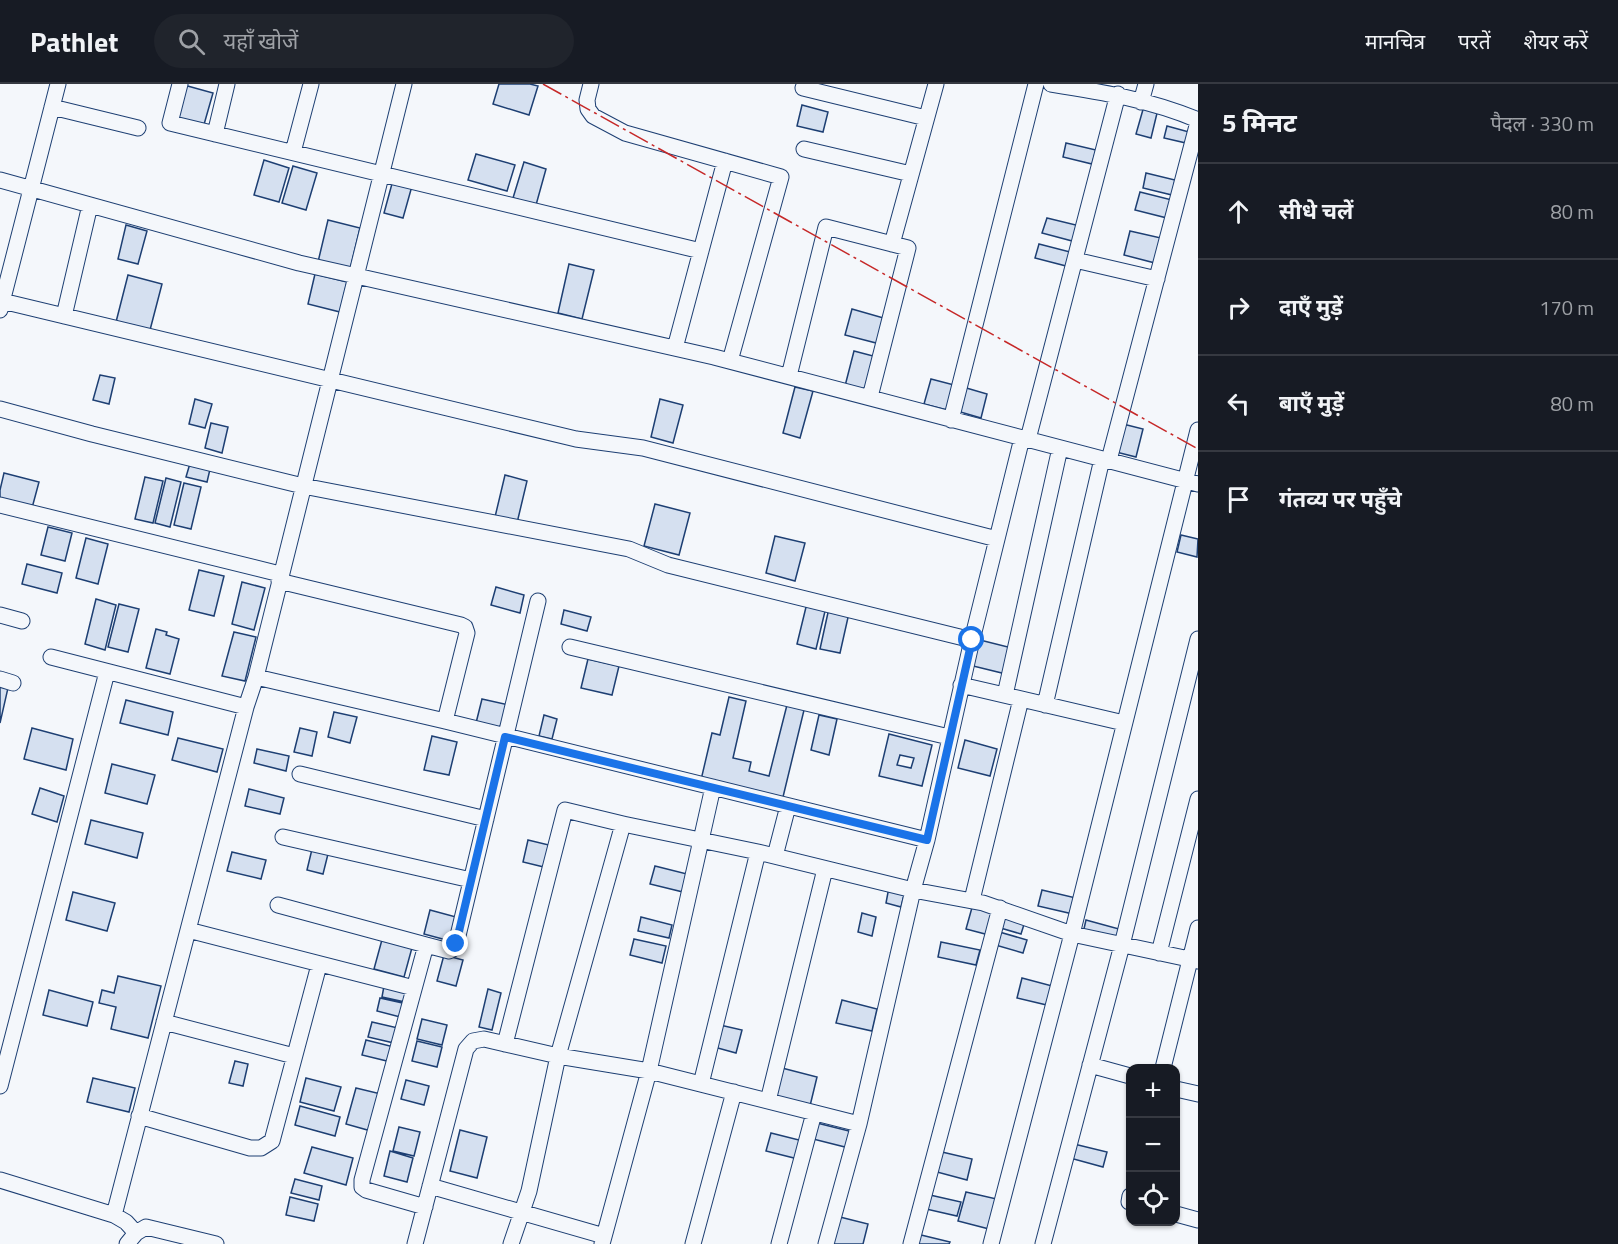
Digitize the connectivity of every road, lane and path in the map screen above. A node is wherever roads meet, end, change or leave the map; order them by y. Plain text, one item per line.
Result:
1 (58, 84) edge
2 (180, 84) edge
3 (227, 84) edge
4 (311, 84) edge
5 (404, 84) edge
6 (591, 84) edge
7 (936, 84) edge
8 (1035, 84) edge
9 (1057, 84) edge
10 (1146, 84) edge
11 (803, 88) dead end
12 (1118, 94) junction
13 (1141, 102) junction
14 (52, 107) junction
15 (926, 118) junction
16 (1198, 121) edge
17 (138, 128) dead end
18 (215, 134) junction
19 (804, 149) dead end
20 (293, 152) junction
21 (725, 161) junction
22 (381, 173) junction
23 (911, 174) junction
24 (0, 180) edge
25 (32, 188) junction
26 (90, 205) junction
27 (892, 244) junction
28 (701, 251) junction
29 (1075, 260) junction
30 (355, 276) junction
31 (1157, 279) junction
32 (2, 297) edge
33 (64, 316) junction
34 (675, 348) junction
35 (730, 361) junction
36 (789, 376) junction
37 (329, 380) junction
38 (870, 398) junction
39 (0, 409) edge
40 (951, 420) junction
41 (1198, 430) edge
42 (1025, 438) junction
43 (1060, 448) junction
44 (1105, 460) junction
45 (1191, 482) edge
46 (303, 486) junction
47 (0, 505) edge
48 (997, 539) junction
49 (279, 577) junction
50 (538, 601) dead end
51 (0, 615) edge
52 (22, 621) dead end
53 (1198, 639) edge
54 (972, 640) junction
55 (570, 646) dead end
56 (51, 657) dead end
57 (107, 672) junction
58 (256, 677) junction
59 (961, 686) junction
60 (1005, 696) junction
61 (1021, 699) junction
62 (1045, 705) junction
63 (246, 707) junction
64 (445, 721) junction
65 (1124, 723) junction
66 (505, 737) junction
67 (950, 737) junction
68 (300, 774) dead end
69 (713, 787) junction
70 (1198, 799) edge
71 (788, 806) junction
72 (486, 819) junction
73 (623, 824) junction
74 (283, 837) dead end
75 (700, 839) junction
76 (927, 840) junction
77 (758, 852) junction
78 (775, 856) junction
79 (825, 868) junction
80 (471, 880) junction
81 (913, 890) junction
82 (972, 900) junction
83 (278, 905) dead end
84 (1000, 908) junction
85 (1198, 928) edge
86 (188, 930) junction
87 (1072, 934) junction
88 (426, 945) junction
89 (1122, 945) junction
90 (1159, 953) junction
91 (1194, 960) edge
92 (319, 965) junction
93 (414, 988) junction
94 (164, 1022) junction
95 (505, 1044) junction
96 (294, 1056) junction
97 (558, 1056) junction
98 (1163, 1064) edge
99 (1090, 1065) junction
100 (649, 1071) junction
101 (1126, 1075) edge
102 (700, 1084) junction
103 (0, 1086) edge
104 (1180, 1090) edge
105 (734, 1092) junction
106 (1198, 1094) edge
107 (768, 1101) junction
108 (814, 1113) junction
109 (139, 1116) junction
110 (859, 1124) junction
111 (0, 1180) edge
112 (430, 1186) junction
113 (425, 1207) junction
114 (522, 1212) junction
115 (114, 1215) junction
116 (1180, 1215) edge
117 (1198, 1220) edge
118 (131, 1239) edge
119 (603, 1240) edge
120 (216, 1244) edge
121 (415, 1244) edge
122 (512, 1244) edge
123 (693, 1244) edge
124 (779, 1244) edge
125 (826, 1244) edge
126 (911, 1244) edge
127 (991, 1244) edge
128 (1043, 1244) edge

1 - 14 street
2 - 18 street
3 - 18 street
4 - 20 street
5 - 22 street
6 - 21 street
7 - 15 street
8 - 40 street
9 - 12 street
10 - 13 street
11 - 15 street
12 - 13 street
12 - 29 street
13 - 16 street
14 - 17 street
14 - 25 street
15 - 23 street
16 - 31 street
18 - 20 street
19 - 23 street
20 - 22 street
21 - 28 street
21 - 35 street
22 - 28 street
22 - 30 street
23 - 27 street
24 - 25 street
25 - 26 street
25 - 32 street
26 - 30 street
26 - 33 street
27 - 36 street
27 - 38 street
28 - 34 street
29 - 31 street
29 - 42 street
30 - 34 street
30 - 37 street
31 - 44 street
32 - 33 street
33 - 37 street
34 - 35 street
35 - 36 street
36 - 38 street
37 - 46 street
37 - 48 street
38 - 40 street
39 - 46 street
40 - 42 street
41 - 45 street
42 - 43 street
42 - 48 street
43 - 44 street
43 - 60 street
44 - 45 street
44 - 62 street
45 - 65 street
46 - 49 street
46 - 54 street
47 - 49 street
48 - 54 street
49 - 58 street
49 - 64 street
50 - 66 street
51 - 52 street
53 - 89 street
54 - 59 street
55 - 67 street
56 - 57 street
57 - 63 street
57 - 103 street
58 - 63 street
58 - 64 street
59 - 60 street
59 - 67 street
60 - 61 street
61 - 62 street
61 - 82 street
62 - 65 street
63 - 86 street
64 - 66 street
65 - 87 street
66 - 69 street
66 - 72 street
67 - 76 street
68 - 72 street
69 - 71 street
69 - 75 street
70 - 90 street
71 - 76 street
71 - 78 street
72 - 80 street
73 - 75 street
73 - 95 street
73 - 97 street
74 - 80 street
75 - 77 street
75 - 100 street
76 - 81 street
77 - 78 street
77 - 102 street
78 - 79 street
79 - 81 street
79 - 107 street
80 - 88 street
81 - 82 street
81 - 110 street
82 - 84 street
83 - 88 street
84 - 87 street
84 - 126 street
85 - 91 street
86 - 92 street
86 - 94 street
87 - 89 street
87 - 127 street
88 - 93 street
89 - 90 street
89 - 99 street
90 - 91 street
91 - 98 street
92 - 93 street
92 - 96 street
93 - 113 street
94 - 96 street
94 - 109 street
95 - 97 street
95 - 112 street
96 - 109 street
97 - 100 street
97 - 114 street
99 - 101 street
99 - 128 street
100 - 102 street
100 - 119 street
102 - 105 street
104 - 106 street
105 - 107 street
105 - 123 street
107 - 108 street
108 - 110 street
108 - 124 street
109 - 115 street
110 - 125 street
111 - 115 street
112 - 113 street
112 - 114 street
113 - 121 street
114 - 119 street
114 - 122 street
115 - 118 street
116 - 117 street
118 - 120 street

